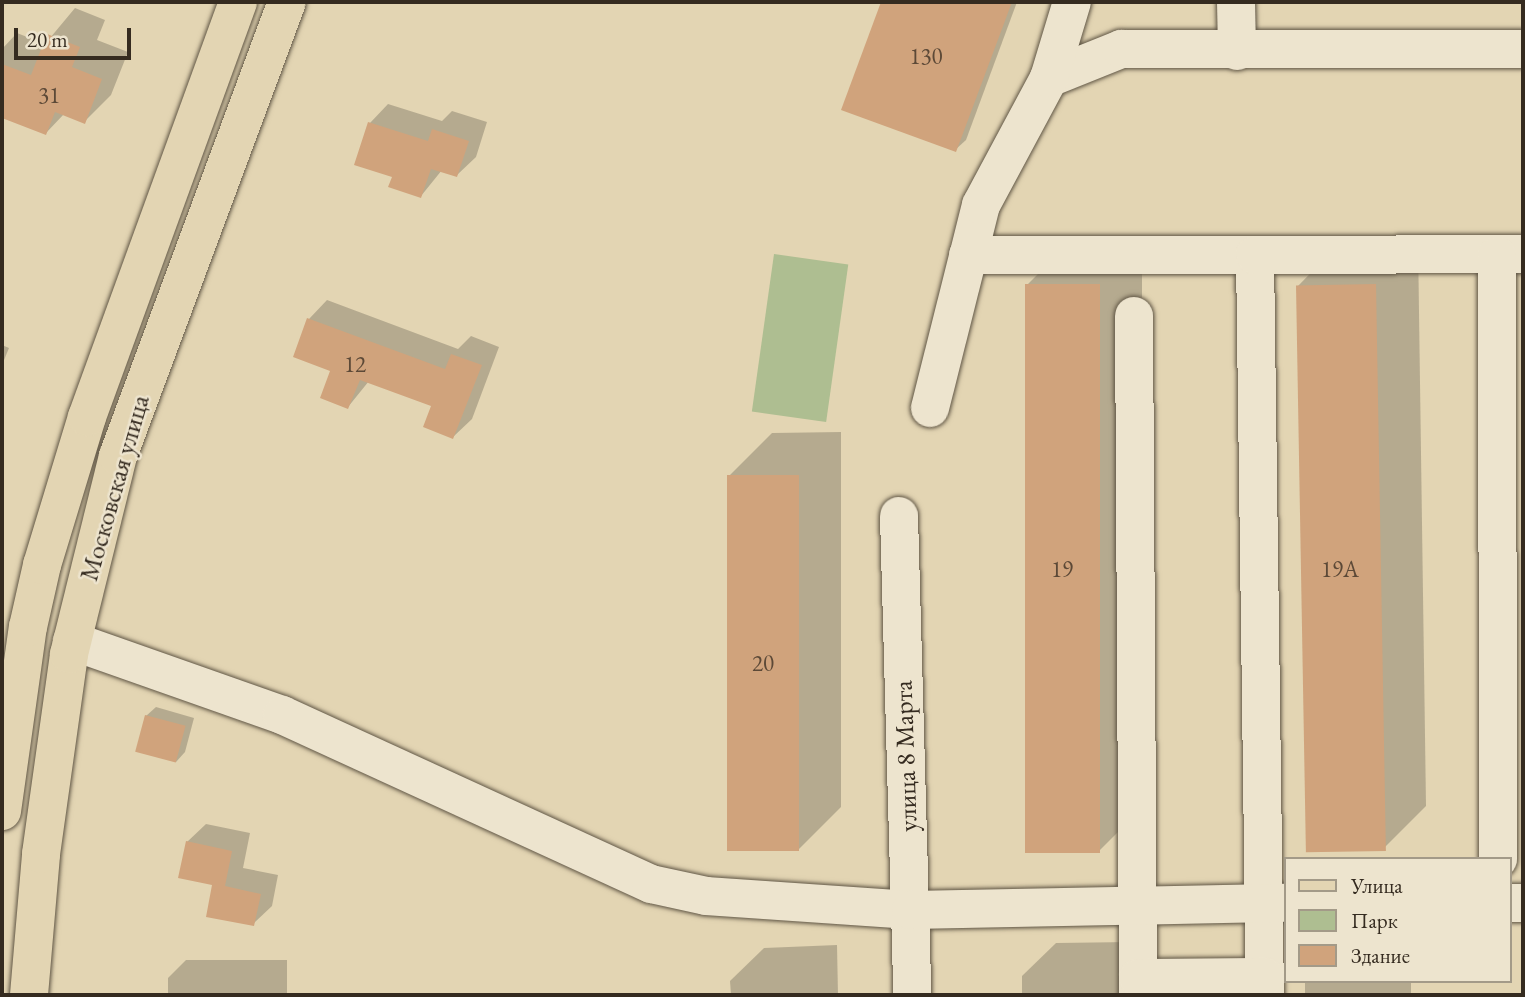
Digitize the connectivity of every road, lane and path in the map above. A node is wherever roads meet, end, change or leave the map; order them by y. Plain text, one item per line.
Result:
1 (238, 2) edge
2 (287, 2) edge
3 (1072, 2) edge
4 (1236, 2) edge
5 (1523, 49) edge
6 (1237, 51) junction
7 (1049, 78) junction
8 (968, 255) junction
9 (1255, 255) junction
10 (1510, 255) edge
11 (1134, 316) dead end
12 (930, 408) dead end
13 (899, 516) dead end
14 (72, 641) junction
15 (2, 811) edge
16 (1498, 857) edge
17 (1275, 904) edge
18 (1137, 907) junction
19 (911, 910) junction
20 (1265, 986) edge
21 (1138, 987) edge
22 (29, 995) edge
23 (912, 995) edge

1 - 15 main road, Московская улица
2 - 14 main road, Московская улица
3 - 7 street
4 - 6 street
5 - 6 street
6 - 7 street
7 - 8 street
8 - 9 street
8 - 12 street
9 - 10 street
9 - 17 street
10 - 16 street
11 - 18 street
13 - 19 street, улица 8 Марта
14 - 19 street
14 - 22 main road, Московская улица
17 - 18 street
17 - 20 street
18 - 19 street
18 - 21 street
19 - 23 street, улица 8 Марта
20 - 21 street

